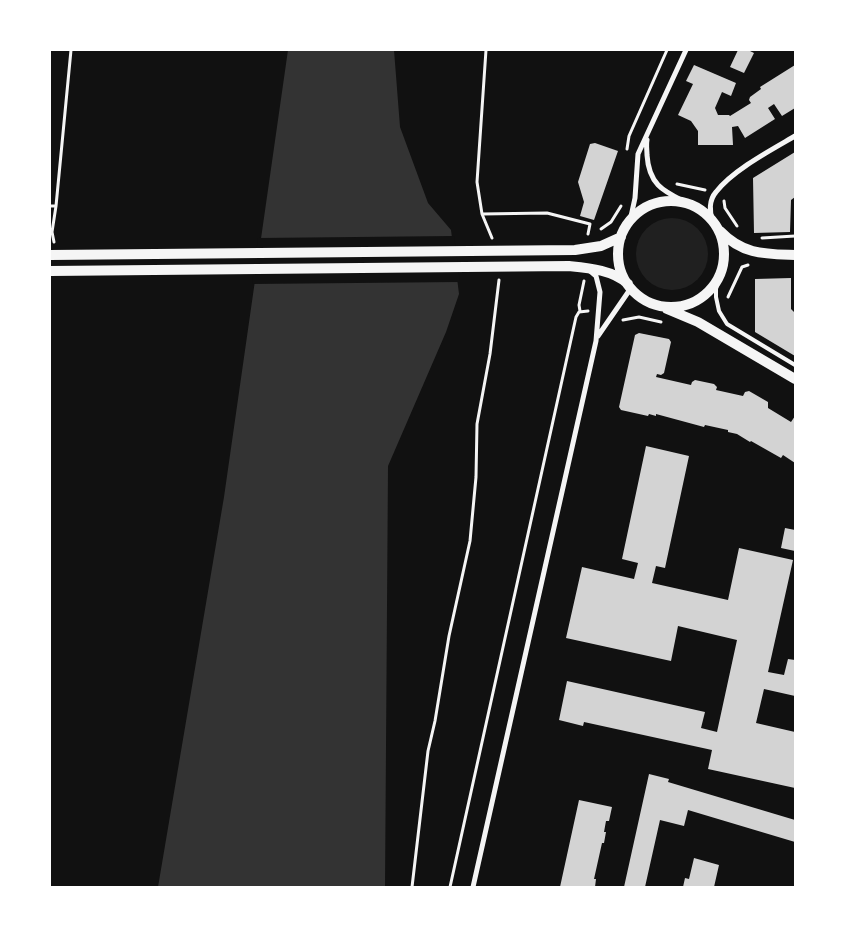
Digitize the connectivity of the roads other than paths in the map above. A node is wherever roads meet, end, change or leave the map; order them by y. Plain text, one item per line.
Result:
1 (686, 50) edge
2 (648, 134) junction
3 (795, 136) edge
4 (692, 205) junction
5 (630, 221) junction
6 (715, 225) junction
7 (621, 237) junction
8 (795, 254) edge
9 (52, 255) edge
10 (52, 271) edge
11 (582, 272) junction
12 (721, 272) junction
13 (629, 286) junction
14 (652, 304) junction
15 (596, 341) junction
16 (795, 365) edge
17 (795, 379) edge
18 (472, 887) edge

1 - 2 street
2 - 4 street
2 - 5 street
3 - 6 street
4 - 5 main road
4 - 6 main road
5 - 7 main road
6 - 8 main road
6 - 12 main road
7 - 9 main road
7 - 13 main road
10 - 11 main road
11 - 13 main road
11 - 15 street
12 - 14 main road
12 - 16 lane
13 - 14 main road
13 - 15 street
14 - 17 main road
15 - 18 street

